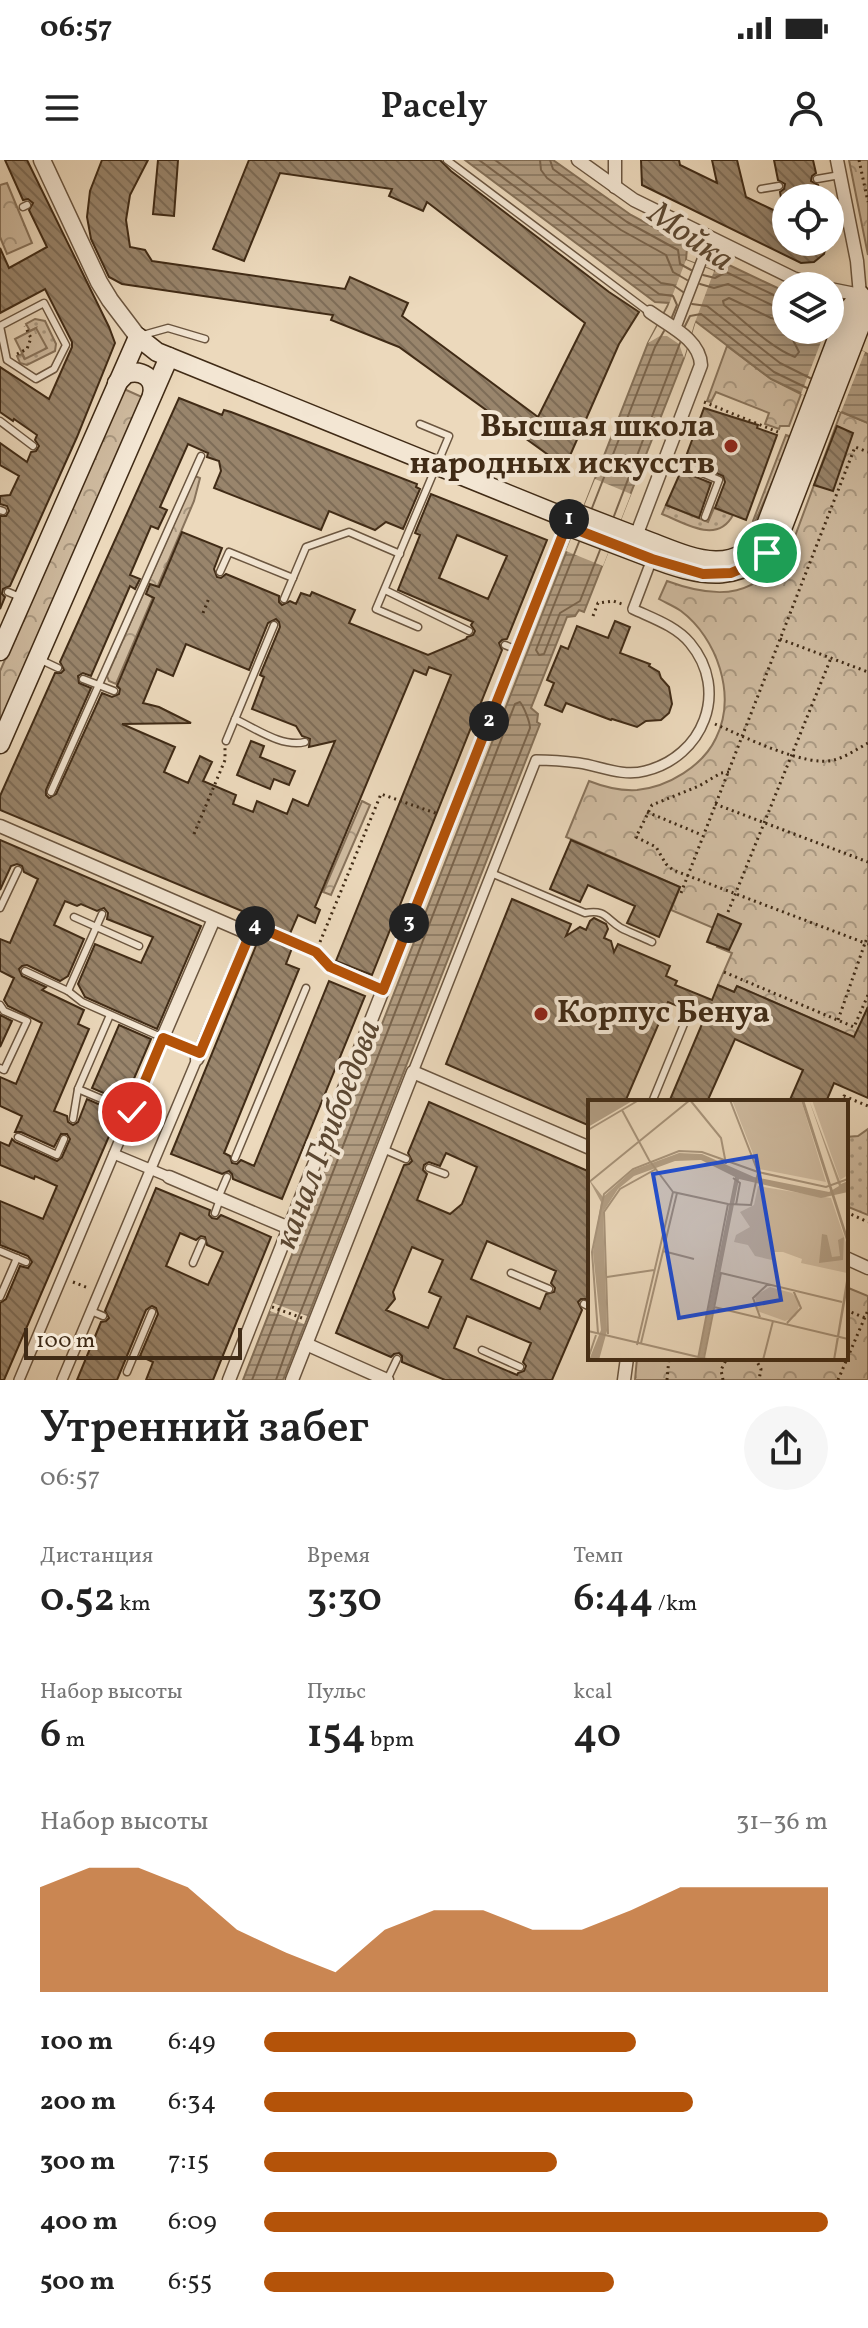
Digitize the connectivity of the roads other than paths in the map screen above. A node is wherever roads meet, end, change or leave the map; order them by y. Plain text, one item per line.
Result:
1 (42, 160) edge
2 (447, 160) edge
3 (578, 160) edge
4 (615, 160) edge
5 (837, 160) edge
6 (840, 175) junction
7 (817, 179) dead end
8 (615, 187) junction
9 (772, 187) edge
10 (761, 189) dead end
11 (707, 247) dead end
12 (781, 272) edge
13 (844, 292) edge
14 (865, 297) edge
15 (655, 316) joint
16 (675, 330) junction
17 (138, 337) junction
18 (205, 339) dead end
19 (169, 357) junction
20 (7, 360) joint
21 (117, 383) junction
22 (151, 398) junction
23 (821, 403) junction
24 (0, 421) edge
25 (420, 424) dead end
26 (33, 446) dead end
27 (201, 456) dead end
28 (666, 458) junction
29 (438, 466) junction
30 (705, 517) dead end
31 (575, 521) junction
32 (614, 536) junction
33 (636, 536) junction
34 (400, 554) junction
35 (652, 559) junction
36 (220, 572) dead end
37 (293, 578) junction
38 (385, 590) junction
39 (284, 599) dead end
40 (274, 625) dead end
41 (418, 627) dead end
42 (469, 631) dead end
43 (0, 651) edge
44 (37, 659) junction
45 (58, 668) dead end
46 (83, 679) dead end
47 (98, 685) junction
48 (114, 691) dead end
49 (235, 719) junction
50 (226, 741) road end
51 (305, 742) dead end
52 (0, 744) edge
53 (51, 792) dead end
54 (0, 826) edge
55 (18, 870) dead end
56 (491, 873) junction
57 (0, 908) edge
58 (102, 914) dead end
59 (74, 917) dead end
60 (214, 919) junction
61 (96, 927) junction
62 (652, 942) dead end
63 (139, 946) dead end
64 (316, 952) road end
65 (25, 971) dead end
66 (306, 988) dead end
67 (383, 990) junction
68 (68, 991) junction
69 (0, 1005) edge
70 (110, 1015) junction
71 (684, 1024) dead end
72 (162, 1041) junction
73 (198, 1056) junction
74 (0, 1068) edge
75 (413, 1072) junction
76 (78, 1089) junction
77 (653, 1100) edge
78 (132, 1112) junction
79 (73, 1119) dead end
80 (18, 1137) dead end
81 (64, 1139) dead end
82 (588, 1147) edge
83 (383, 1149) junction
84 (114, 1154) junction
85 (235, 1158) dead end
86 (406, 1159) dead end
87 (429, 1168) dead end
88 (151, 1169) junction
89 (445, 1174) dead end
90 (169, 1177) joint
91 (227, 1177) dead end
92 (219, 1198) junction
93 (215, 1213) dead end
94 (289, 1228) junction
95 (202, 1242) dead end
96 (0, 1251) edge
97 (17, 1258) junction
98 (848, 1259) edge
99 (26, 1262) dead end
100 (193, 1263) dead end
101 (868, 1268) edge
102 (51, 1273) dead end
103 (511, 1273) dead end
104 (62, 1277) junction
105 (549, 1289) dead end
106 (0, 1297) edge
107 (91, 1311) junction
108 (152, 1312) dead end
109 (103, 1316) dead end
110 (135, 1329) dead end
111 (144, 1332) junction
112 (306, 1344) junction
113 (482, 1350) dead end
114 (397, 1359) dead end
115 (627, 1360) edge
116 (520, 1367) dead end
117 (127, 1372) dead end
118 (19, 1380) edge
119 (62, 1380) edge
120 (229, 1380) edge
121 (292, 1380) edge
122 (387, 1380) edge
123 (624, 1380) edge

1 - 17 street
2 - 15 lane
3 - 8 street
4 - 8 street
5 - 6 street
6 - 7 lane
6 - 14 street
8 - 12 street
9 - 10 lane
11 - 16 street
13 - 14 street
14 - 23 main road
15 - 16 street
16 - 28 street
17 - 18 lane
17 - 19 main road
17 - 21 main road
19 - 22 main road
19 - 29 main road
20 - 20 lane
21 - 22 main road
21 - 43 main road
22 - 44 main road
23 - 33 main road
23 - 35 main road
24 - 26 lane
25 - 29 lane
27 - 47 lane
28 - 30 lane
28 - 33 street
29 - 31 main road
29 - 34 lane
31 - 32 main road
31 - 67 street
32 - 33 main road
32 - 35 main road
34 - 37 lane
34 - 38 lane
35 - 56 street
36 - 37 lane
37 - 39 lane
38 - 41 lane
38 - 42 lane
40 - 49 lane
44 - 45 lane
44 - 52 main road
46 - 47 lane
47 - 48 lane
47 - 53 lane
49 - 50 lane
49 - 51 lane
54 - 60 street
55 - 57 lane
56 - 62 lane
56 - 75 street
58 - 61 lane
59 - 61 lane
60 - 72 street
60 - 73 street
61 - 63 lane
61 - 68 lane
64 - 67 lane
65 - 68 lane
66 - 85 lane
67 - 94 street
68 - 70 lane
69 - 74 lane
70 - 72 lane
70 - 76 lane
71 - 77 lane
72 - 73 street
72 - 78 street
73 - 88 street
75 - 82 street
75 - 83 street
76 - 78 lane
76 - 79 lane
78 - 84 street
80 - 81 lane
83 - 86 lane
83 - 112 street
84 - 88 street
84 - 104 street
87 - 89 lane
88 - 90 street
88 - 107 street
90 - 92 street
91 - 92 lane
92 - 93 lane
92 - 94 street
94 - 120 street
95 - 100 lane
96 - 97 lane
97 - 99 lane
97 - 106 lane
98 - 101 street
102 - 104 lane
103 - 105 lane
104 - 118 street
107 - 109 lane
107 - 119 street
108 - 111 lane
110 - 111 lane
111 - 117 lane
112 - 121 street
112 - 122 street
113 - 116 lane
114 - 122 lane
115 - 123 street

